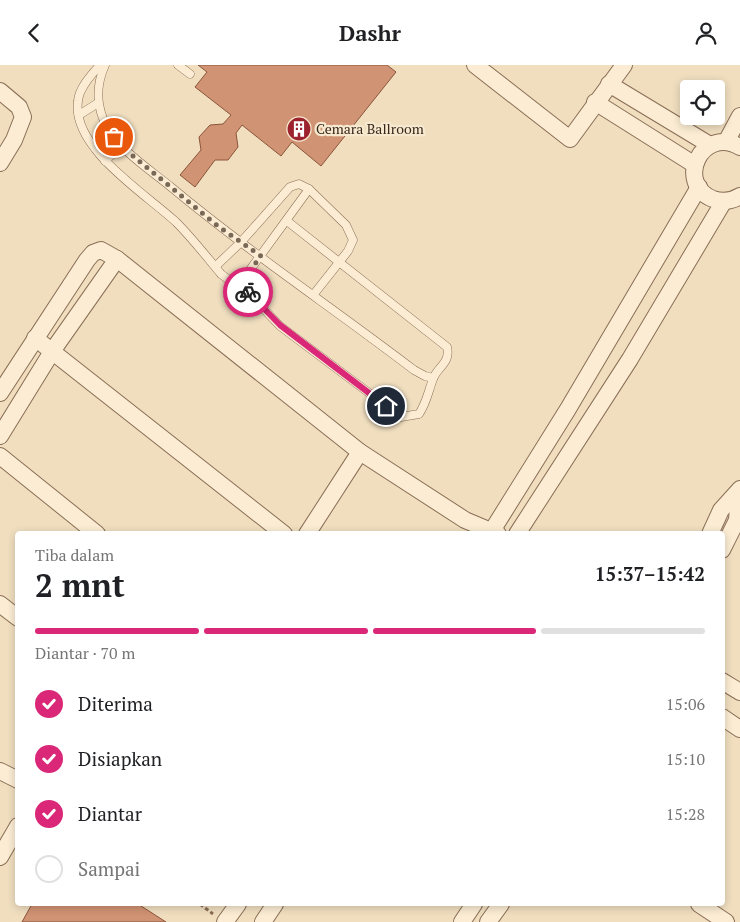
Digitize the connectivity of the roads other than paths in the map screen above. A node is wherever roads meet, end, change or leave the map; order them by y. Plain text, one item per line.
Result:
1 (105, 65) edge
2 (178, 65) edge
3 (475, 65) edge
4 (624, 65) edge
5 (96, 69) edge
6 (190, 74) dead end
7 (609, 84) junction
8 (0, 91) edge
9 (595, 102) junction
10 (98, 103) junction
11 (79, 115) junction
12 (740, 116) edge
13 (725, 145) edge
14 (121, 146) junction
15 (105, 161) junction
16 (0, 163) edge
17 (695, 165) junction
18 (699, 187) junction
19 (310, 189) junction
20 (735, 198) edge
21 (287, 221) junction
22 (241, 242) junction
23 (261, 256) junction
24 (118, 259) junction
25 (339, 262) junction
26 (216, 266) junction
27 (238, 282) junction
28 (314, 295) junction
29 (35, 338) junction
30 (53, 351) junction
31 (433, 378) junction
32 (0, 393) edge
33 (0, 436) edge
34 (360, 452) junction
35 (0, 456) edge
36 (740, 490) edge
37 (721, 510) junction
38 (739, 521) edge
39 (468, 527) edge
40 (94, 531) edge
41 (280, 531) edge
42 (309, 531) edge
43 (485, 531) edge
44 (494, 531) edge
45 (519, 531) edge
46 (711, 531) edge
47 (725, 545) edge
48 (0, 604) edge
49 (15, 616) edge
50 (725, 683) edge
51 (740, 692) edge
52 (725, 719) edge
53 (740, 729) edge
54 (0, 771) edge
55 (15, 778) edge
56 (15, 831) edge
57 (0, 857) edge
58 (237, 906) edge
59 (275, 906) edge
60 (500, 906) edge
61 (701, 906) edge
62 (225, 922) edge
63 (263, 922) edge
64 (488, 922) edge
65 (726, 922) edge

1 - 5 lane
2 - 6 lane
3 - 9 street
4 - 7 street
5 - 10 lane
5 - 11 lane
7 - 9 street
7 - 13 street
8 - 16 street
9 - 17 street
10 - 11 lane
10 - 14 lane
11 - 15 lane
12 - 13 street
13 - 17 street
14 - 15 lane
14 - 22 lane
15 - 26 lane
17 - 18 street
18 - 20 street
18 - 44 street
19 - 21 lane
19 - 22 lane
19 - 25 lane
20 - 45 street
21 - 23 lane
21 - 25 lane
22 - 23 lane
22 - 26 lane
23 - 27 lane
23 - 28 lane
24 - 29 street
24 - 30 street
24 - 34 street
25 - 28 lane
25 - 31 lane
26 - 27 lane
27 - 31 lane
28 - 31 lane
29 - 30 street
29 - 32 street
30 - 33 street
30 - 41 street
34 - 39 street
34 - 42 street
35 - 40 street
36 - 37 street
36 - 38 street
37 - 38 street
37 - 46 street
38 - 47 street
39 - 43 street
48 - 49 street
50 - 51 street
52 - 53 street
54 - 55 street
56 - 57 street
58 - 62 street
59 - 63 street
60 - 64 street
61 - 65 street

